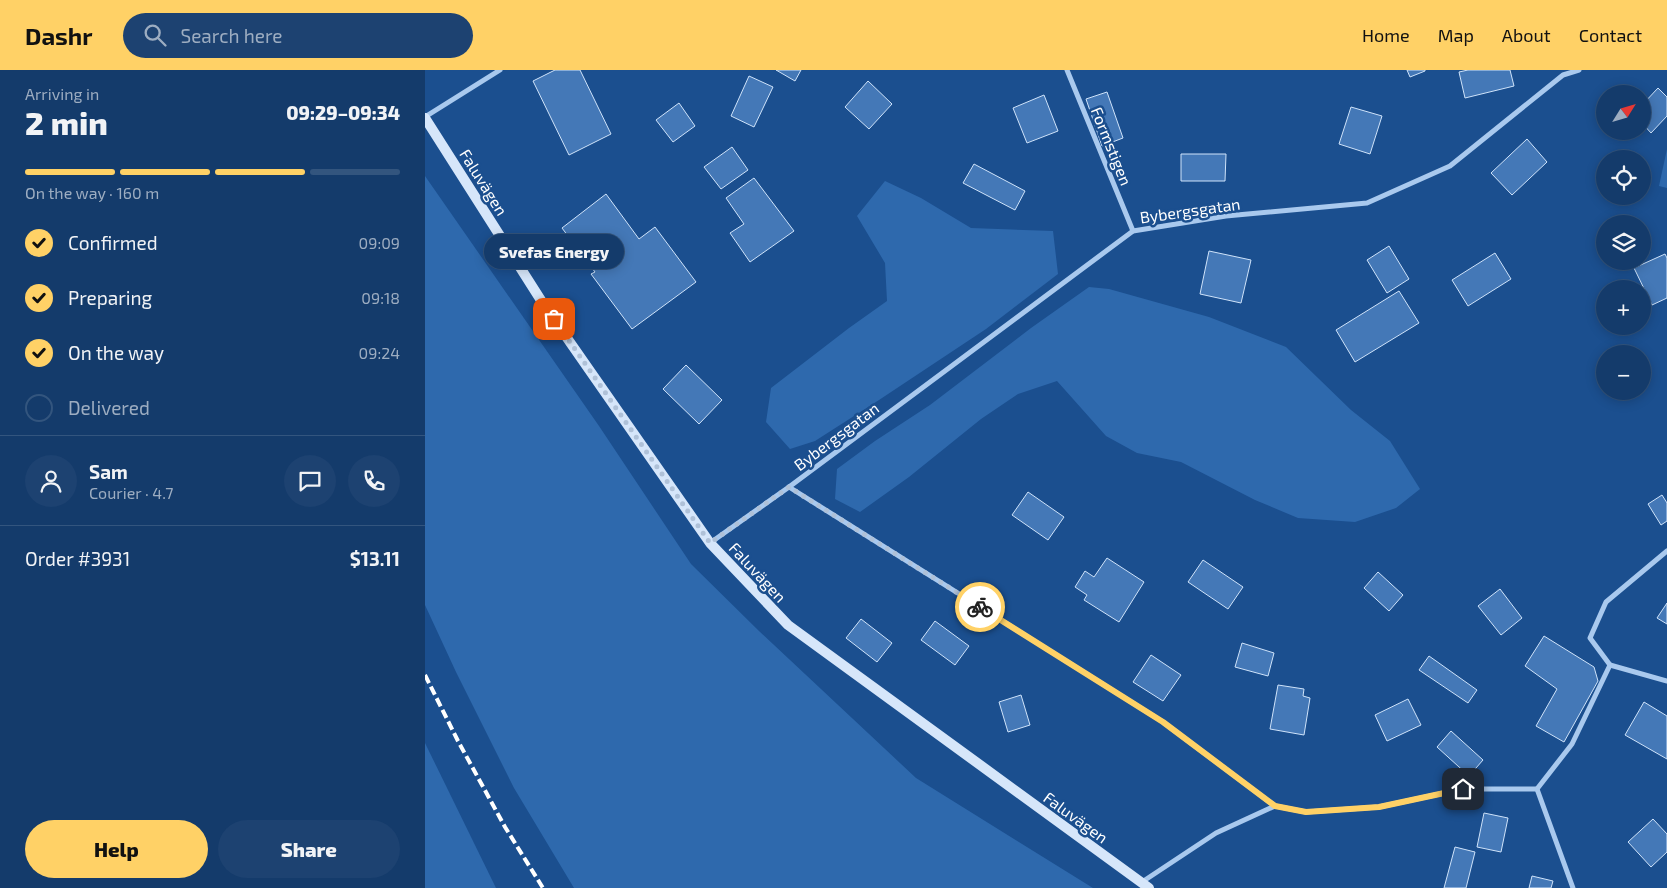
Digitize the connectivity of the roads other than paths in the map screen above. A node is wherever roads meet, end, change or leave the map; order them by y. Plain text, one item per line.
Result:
1 (500, 70) edge
2 (1067, 70) edge
3 (1579, 70) edge
4 (425, 117) edge
5 (1133, 231) junction
6 (789, 487) junction
7 (710, 543) junction
8 (1667, 551) edge
9 (1610, 665) junction
10 (1667, 681) edge
11 (1537, 789) junction
12 (1275, 806) junction
13 (1145, 885) edge
14 (1573, 888) edge

1 - 4 street
2 - 5 street, Formstigen
3 - 5 street, Bybergsgatan
4 - 7 street, Faluvägen
5 - 6 street, Bybergsgatan
6 - 7 street, Bybergsgatan
6 - 12 street
7 - 13 street, Faluvägen
8 - 9 street
9 - 10 street
9 - 11 street
11 - 12 street
11 - 14 street
12 - 13 street

